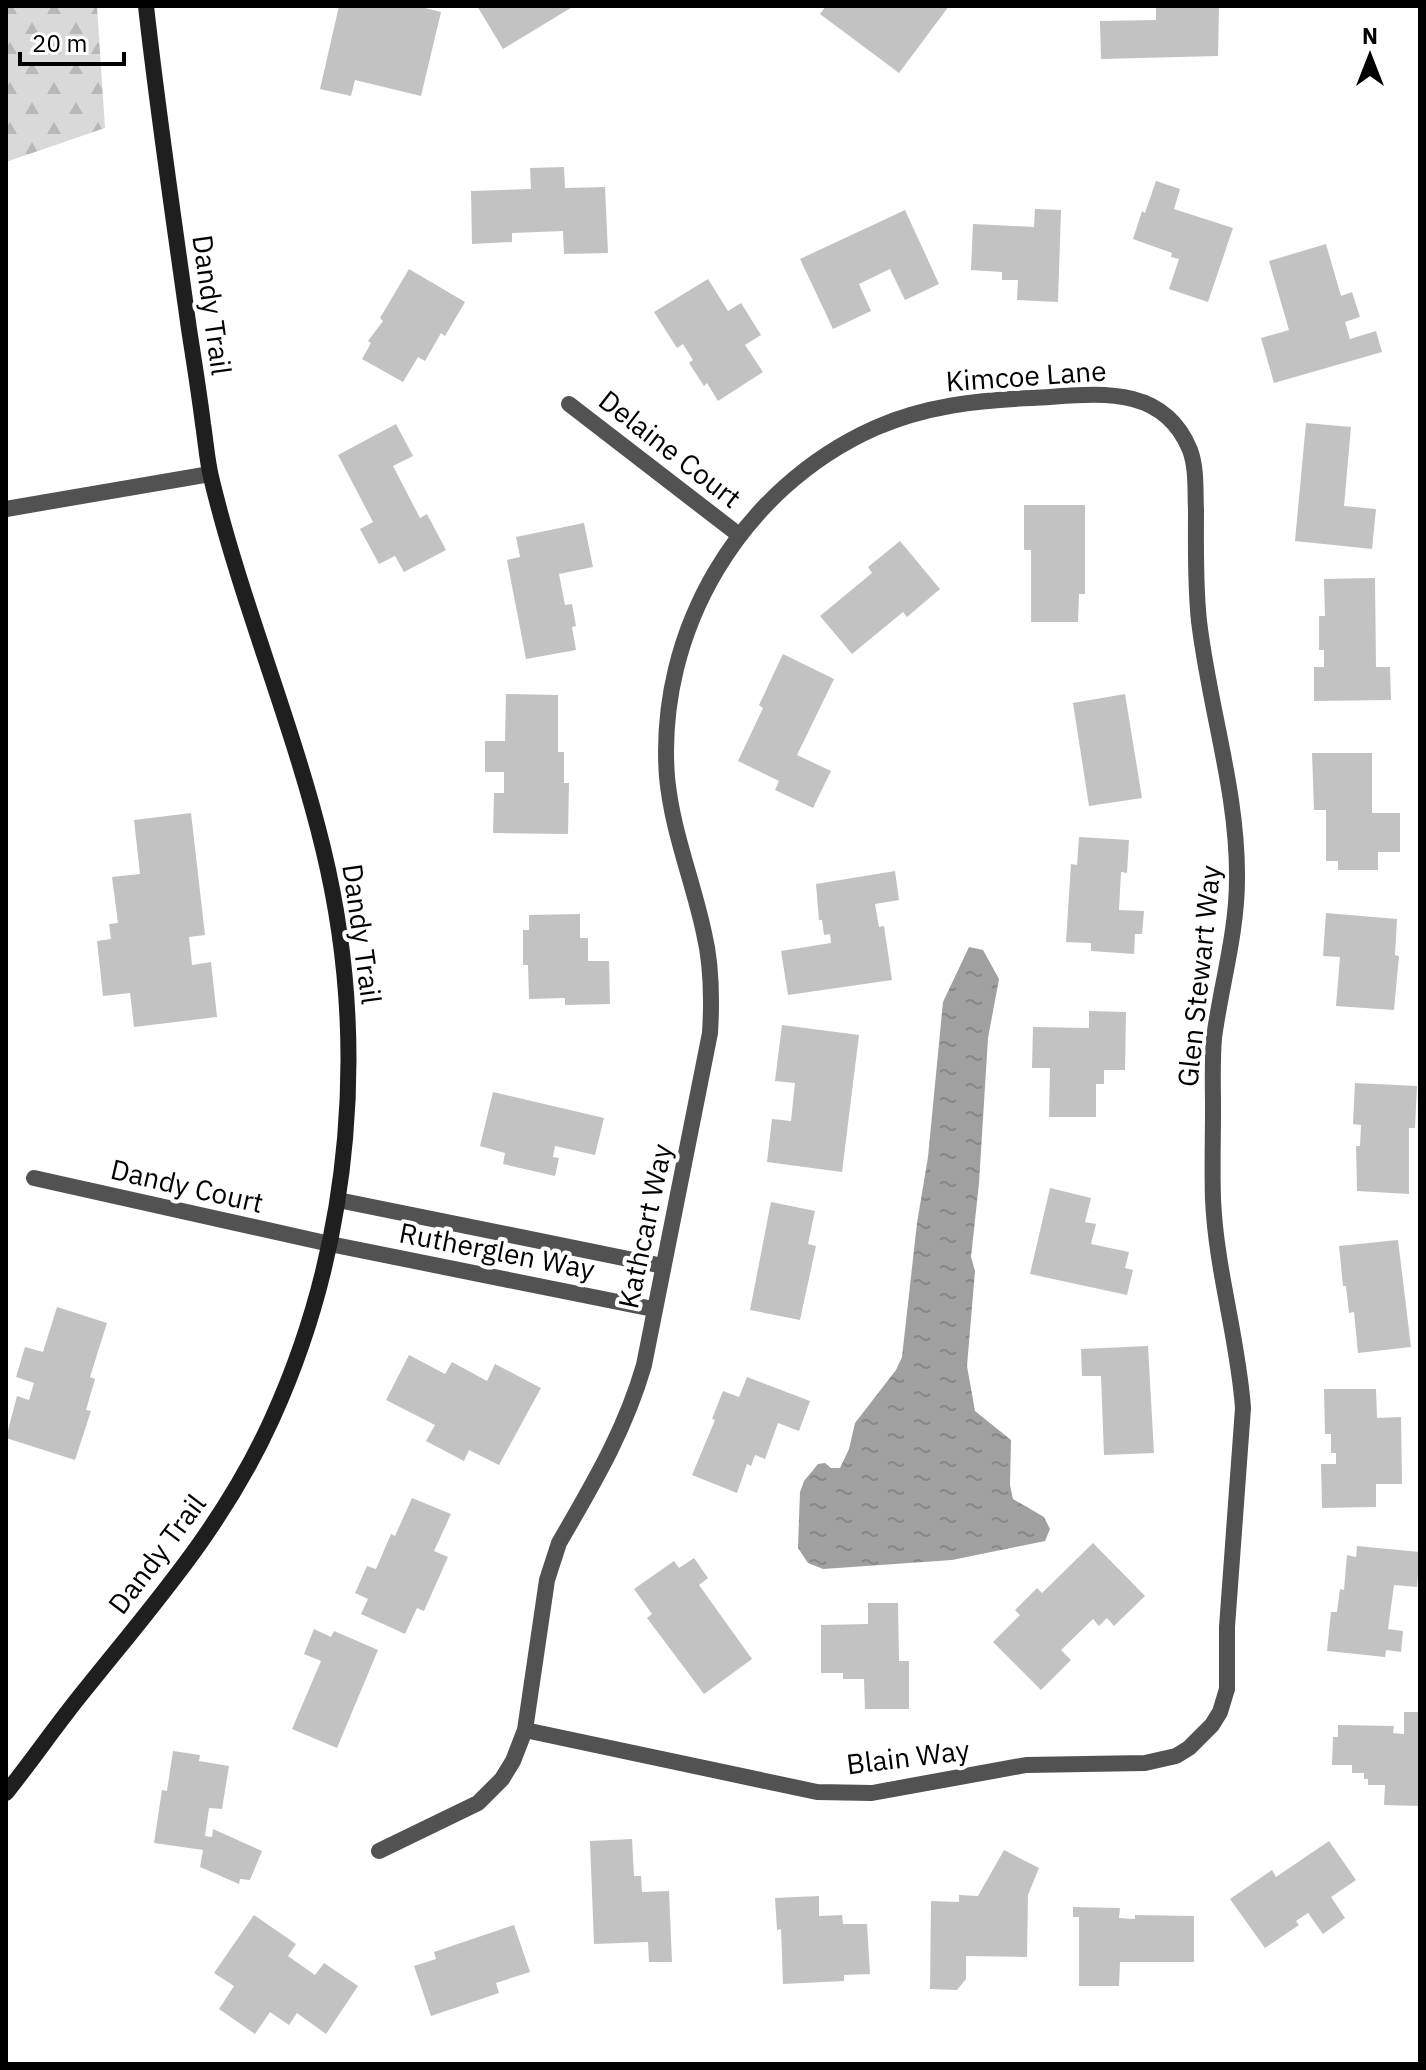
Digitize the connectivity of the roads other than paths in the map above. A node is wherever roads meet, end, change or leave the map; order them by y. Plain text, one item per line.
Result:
1 (146, 6) edge
2 (569, 404) dead end
3 (1162, 414) joint
4 (210, 474) junction
5 (6, 509) edge
6 (739, 535) junction
7 (34, 1178) dead end
8 (338, 1200) junction
9 (330, 1244) junction
10 (663, 1266) junction
11 (653, 1309) junction
12 (525, 1730) junction
13 (1201, 1738) joint
14 (6, 1793) edge
15 (379, 1851) dead end

1 - 4 street, Dandy Trail
2 - 6 street, Delaine Court
3 - 6 street, Kimcoe Lane
3 - 13 street, Glen Stewart Way
4 - 5 street
4 - 8 street, Dandy Trail
6 - 10 street, Kathcart Way
7 - 9 street, Dandy Court
8 - 9 street, Dandy Trail
8 - 10 street
9 - 11 street, Rutherglen Way
9 - 14 street, Dandy Trail
10 - 11 street, Kathcart Way
11 - 12 street, Kathcart Way
12 - 13 street, Blain Way
12 - 15 street, Kathcart Way

